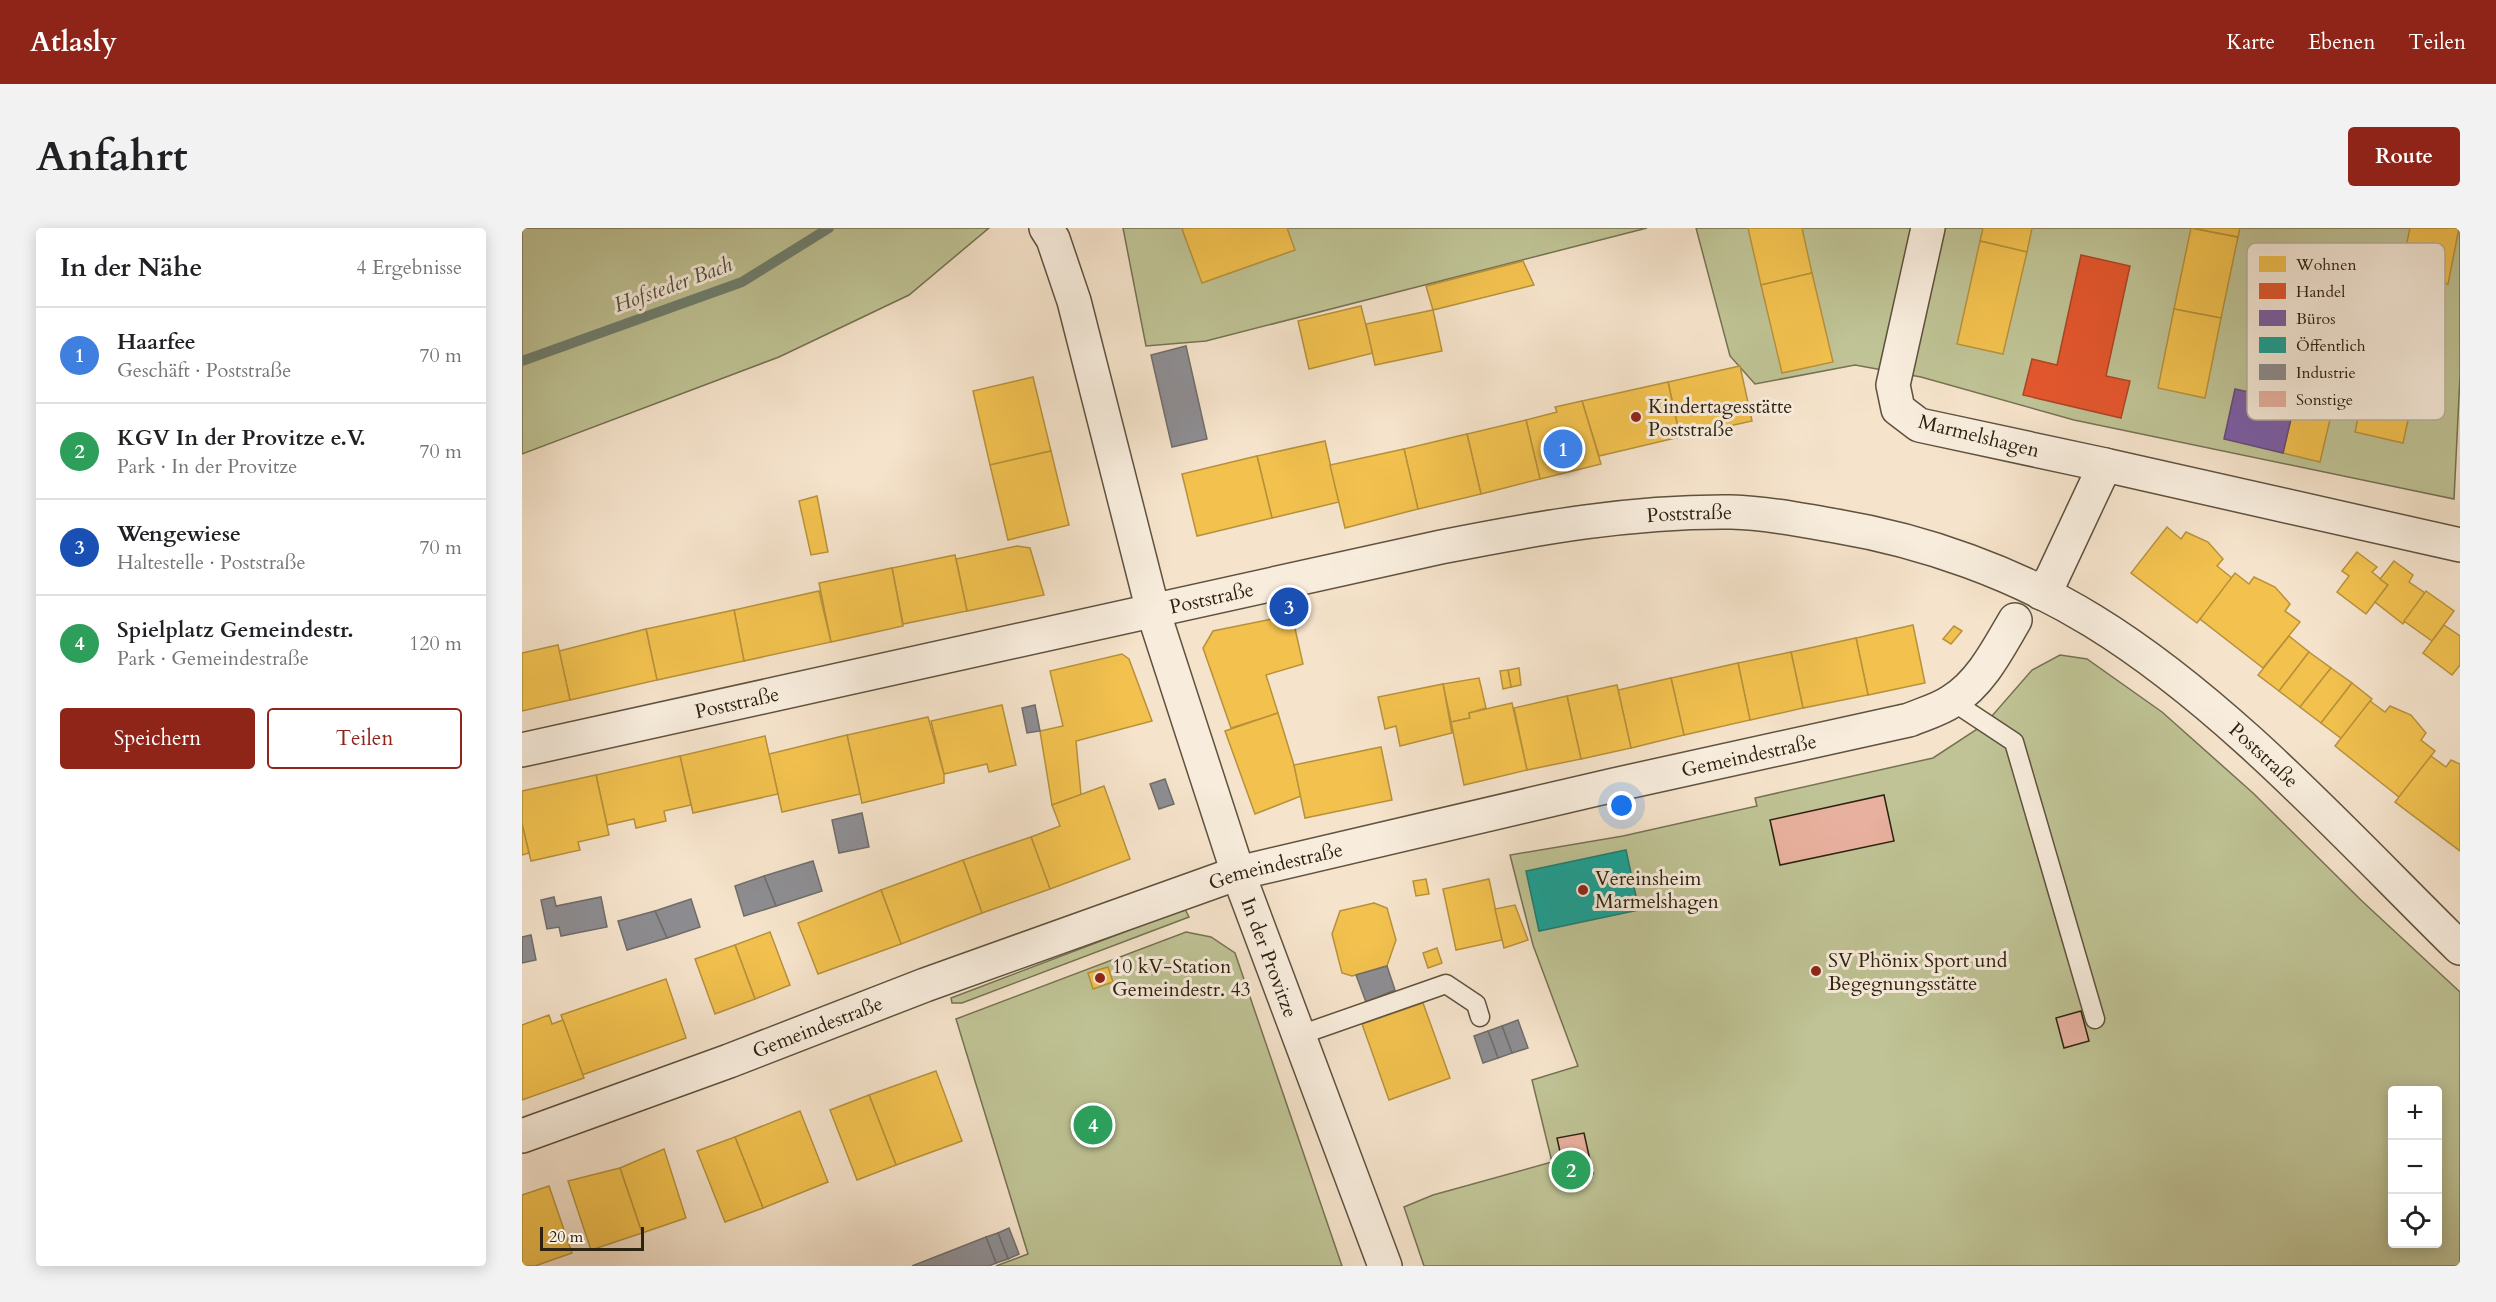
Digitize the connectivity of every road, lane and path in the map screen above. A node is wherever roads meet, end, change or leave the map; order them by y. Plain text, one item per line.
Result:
1 (1046, 228) edge
2 (1928, 228) edge
3 (2104, 465) junction
4 (2460, 545) edge
5 (2041, 593) junction
6 (1153, 611) junction
7 (2015, 620) dead end
8 (1952, 701) junction
9 (522, 750) edge
10 (1238, 873) junction
11 (2460, 948) edge
12 (1480, 1017) dead end
13 (2095, 1019) dead end
14 (1300, 1035) junction
15 (522, 1136) edge
16 (1384, 1266) edge

1 - 6 street, In der Provitze
2 - 3 street, Marmelshagen
3 - 4 street
3 - 5 street
5 - 6 street, Poststraße
5 - 11 street, Poststraße
6 - 9 street, Poststraße
6 - 10 street, In der Provitze
7 - 8 street, Gemeindestraße
8 - 10 street, Gemeindestraße
8 - 13 lane
10 - 14 street, In der Provitze
10 - 15 street, Gemeindestraße
12 - 14 lane
14 - 16 street, In der Provitze

